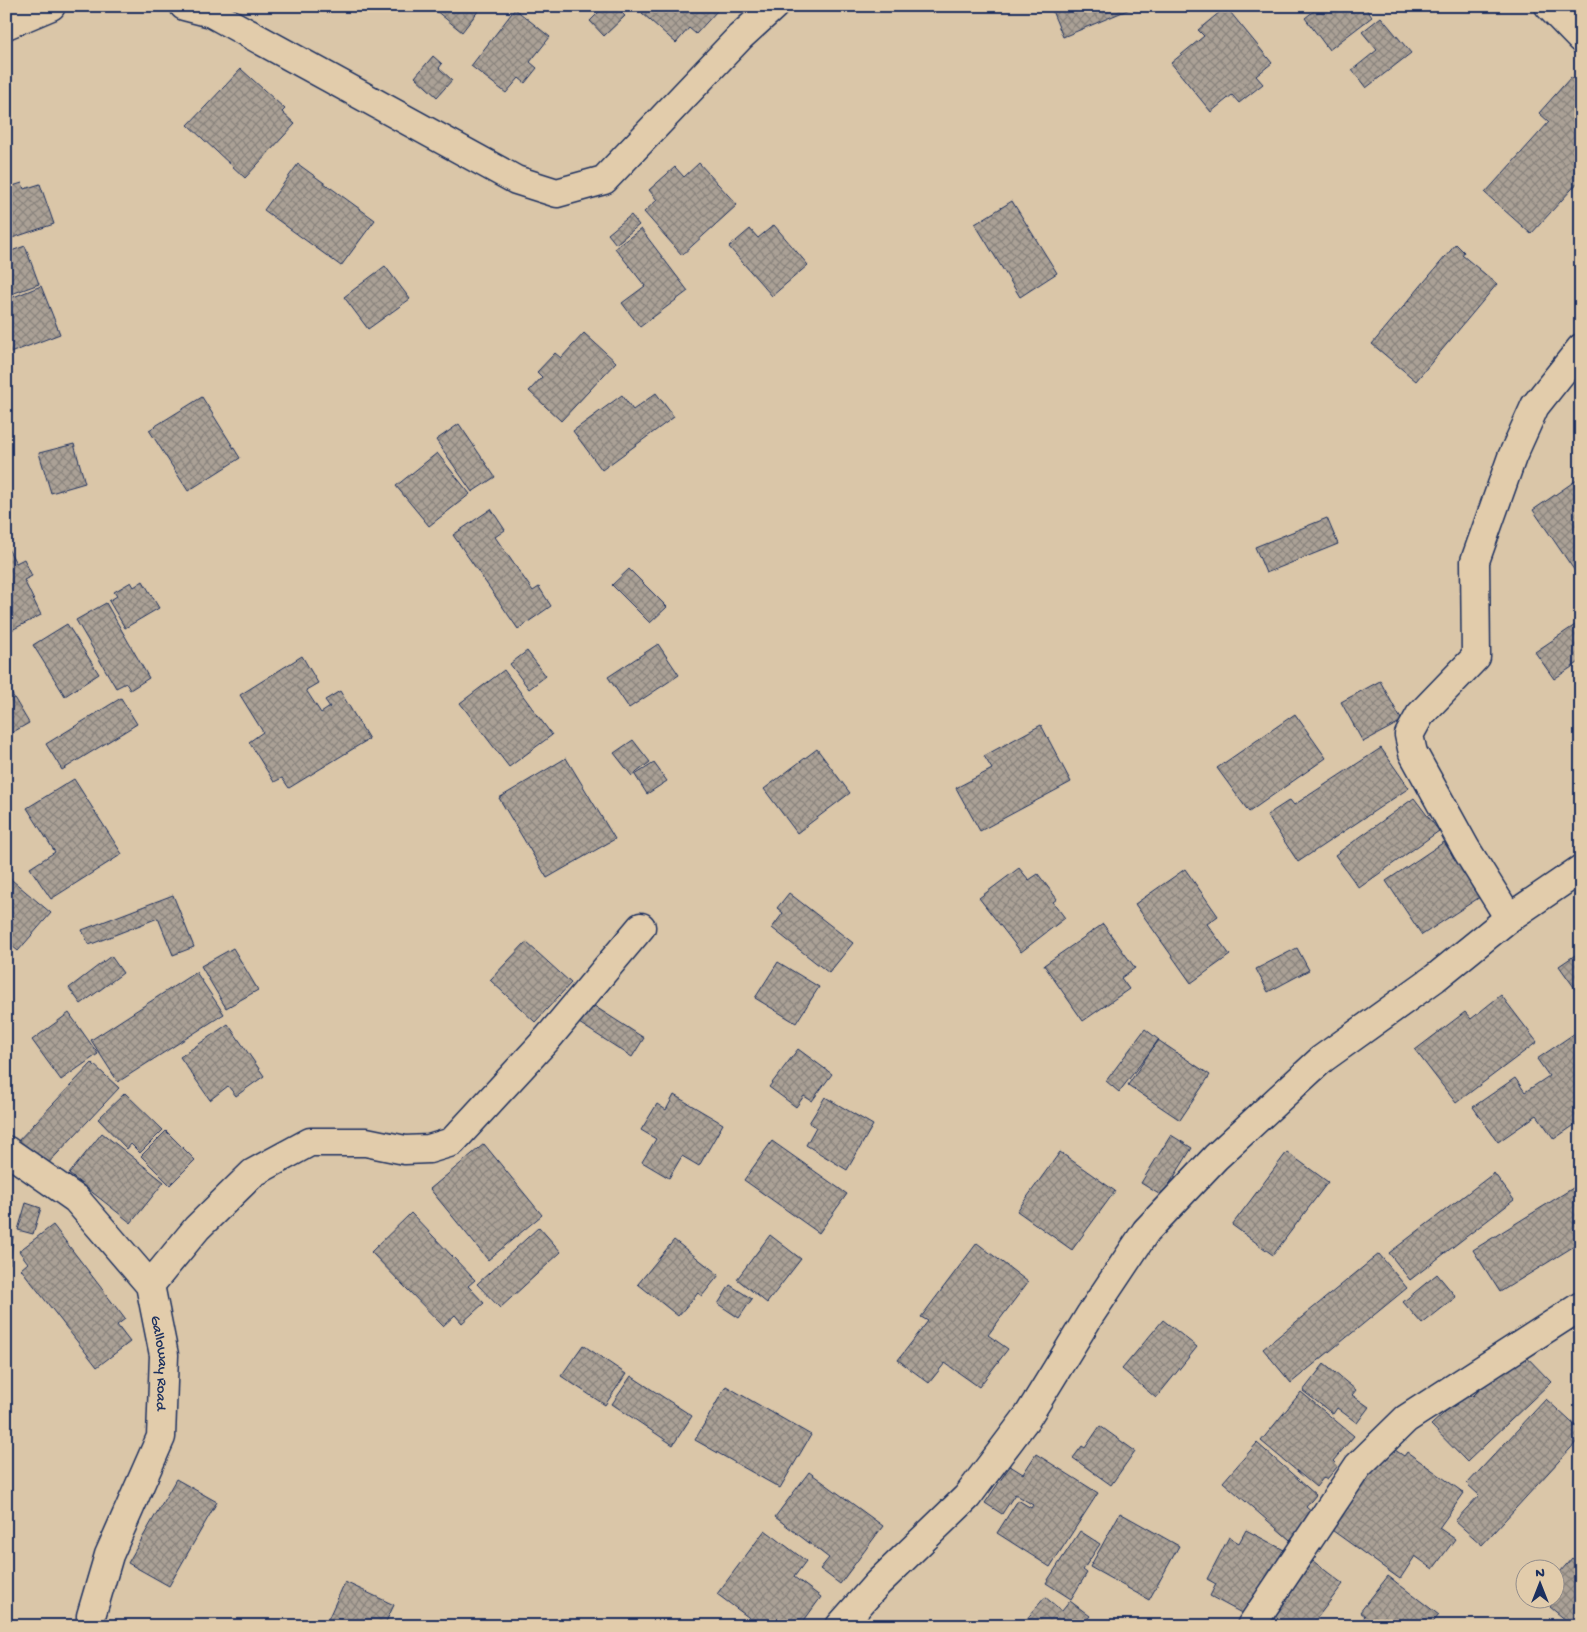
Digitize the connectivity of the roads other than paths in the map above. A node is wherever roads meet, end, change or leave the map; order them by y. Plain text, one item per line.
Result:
1 (51, 6) edge
2 (184, 6) edge
3 (774, 6) edge
4 (1548, 6) edge
5 (6, 26) edge
6 (1581, 39) edge
7 (1581, 348) edge
8 (1581, 868) edge
9 (1508, 918) junction
10 (641, 927) dead end
11 (6, 1150) edge
12 (150, 1285) junction
13 (1581, 1306) edge
14 (91, 1626) edge
15 (840, 1626) edge
16 (1251, 1626) edge

1 - 5 street
2 - 3 street
4 - 6 street
7 - 9 street
8 - 9 street
9 - 15 street
10 - 12 street
11 - 12 street, Galloway Road
12 - 14 street, Galloway Road
13 - 16 street

